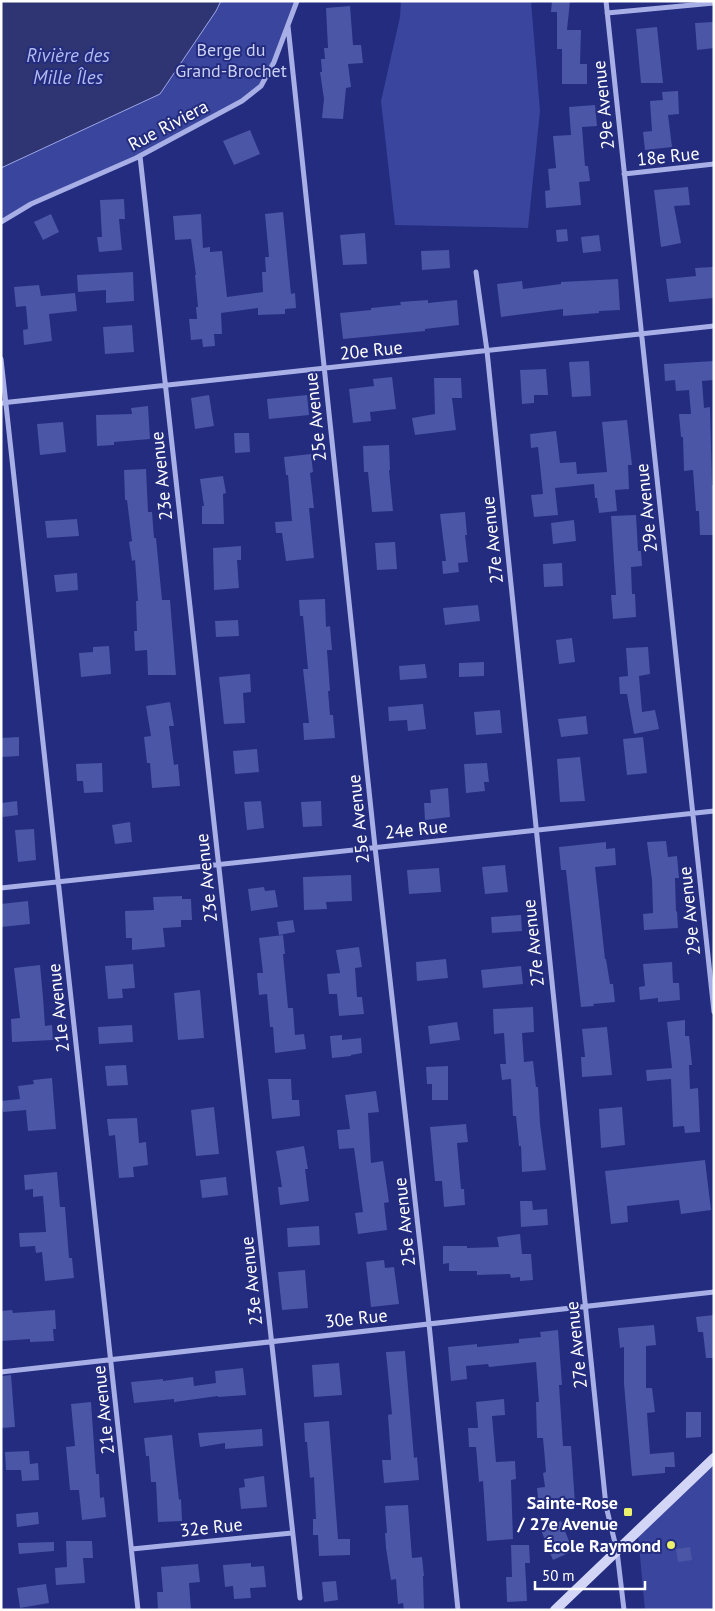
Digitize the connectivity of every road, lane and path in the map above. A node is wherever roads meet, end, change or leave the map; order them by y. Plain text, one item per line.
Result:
1 (297, 1) edge
2 (606, 1) edge
3 (714, 3) edge
4 (607, 13) junction
5 (288, 26) junction
6 (140, 156) junction
7 (714, 164) edge
8 (624, 174) junction
9 (1, 222) edge
10 (476, 272) dead end
11 (714, 326) edge
12 (641, 334) junction
13 (486, 351) junction
14 (1, 358) edge
15 (324, 369) junction
16 (165, 386) junction
17 (4, 403) edge
18 (714, 811) edge
19 (692, 813) junction
20 (535, 830) junction
21 (375, 848) junction
22 (218, 864) junction
23 (58, 882) junction
24 (1, 888) edge
25 (714, 1012) edge
26 (714, 1292) edge
27 (586, 1306) junction
28 (429, 1324) junction
29 (271, 1342) junction
30 (111, 1360) junction
31 (1, 1372) edge
32 (714, 1458) edge
33 (292, 1532) junction
34 (132, 1548) junction
35 (617, 1551) junction
36 (300, 1598) dead end
37 (138, 1610) edge
38 (458, 1610) edge
39 (555, 1610) edge
40 (624, 1610) edge

1 - 5 street, Rue Riviera
2 - 4 street, 29e Avenue
3 - 4 street
4 - 8 street, 29e Avenue
5 - 6 street, Rue Riviera
5 - 15 street, 25e Avenue
6 - 9 street, Rue Riviera
6 - 16 street, 23e Avenue
7 - 8 street, 18e Rue
8 - 12 street, 29e Avenue
10 - 13 street, 27e Avenue
11 - 12 street, 20e Rue
12 - 13 street, 20e Rue
12 - 19 street, 29e Avenue
13 - 15 street, 20e Rue
13 - 20 street, 27e Avenue
14 - 17 street
15 - 16 street, 20e Rue
15 - 21 street, 25e Avenue
16 - 17 street, 20e Rue
16 - 22 street, 23e Avenue
17 - 23 street, 21e Avenue
18 - 19 street, 24e Rue
19 - 20 street, 24e Rue
19 - 25 street, 29e Avenue
20 - 21 street, 24e Rue
20 - 27 street, 27e Avenue
21 - 22 street, 24e Rue
21 - 28 street, 25e Avenue
22 - 23 street, 24e Rue
22 - 29 street, 23e Avenue
23 - 24 street, 24e Rue
23 - 30 street, 21e Avenue
26 - 27 street, 30e Rue
27 - 28 street, 30e Rue
27 - 35 street, 27e Avenue
28 - 29 street, 30e Rue
28 - 38 street, 25e Avenue
29 - 30 street, 30e Rue
29 - 33 street, 23e Avenue
30 - 31 street, 30e Rue
30 - 34 street, 21e Avenue
32 - 35 street
33 - 34 street, 32e Rue
33 - 36 street, 23e Avenue
34 - 37 street, 21e Avenue
35 - 39 street
35 - 40 street, 27e Avenue

